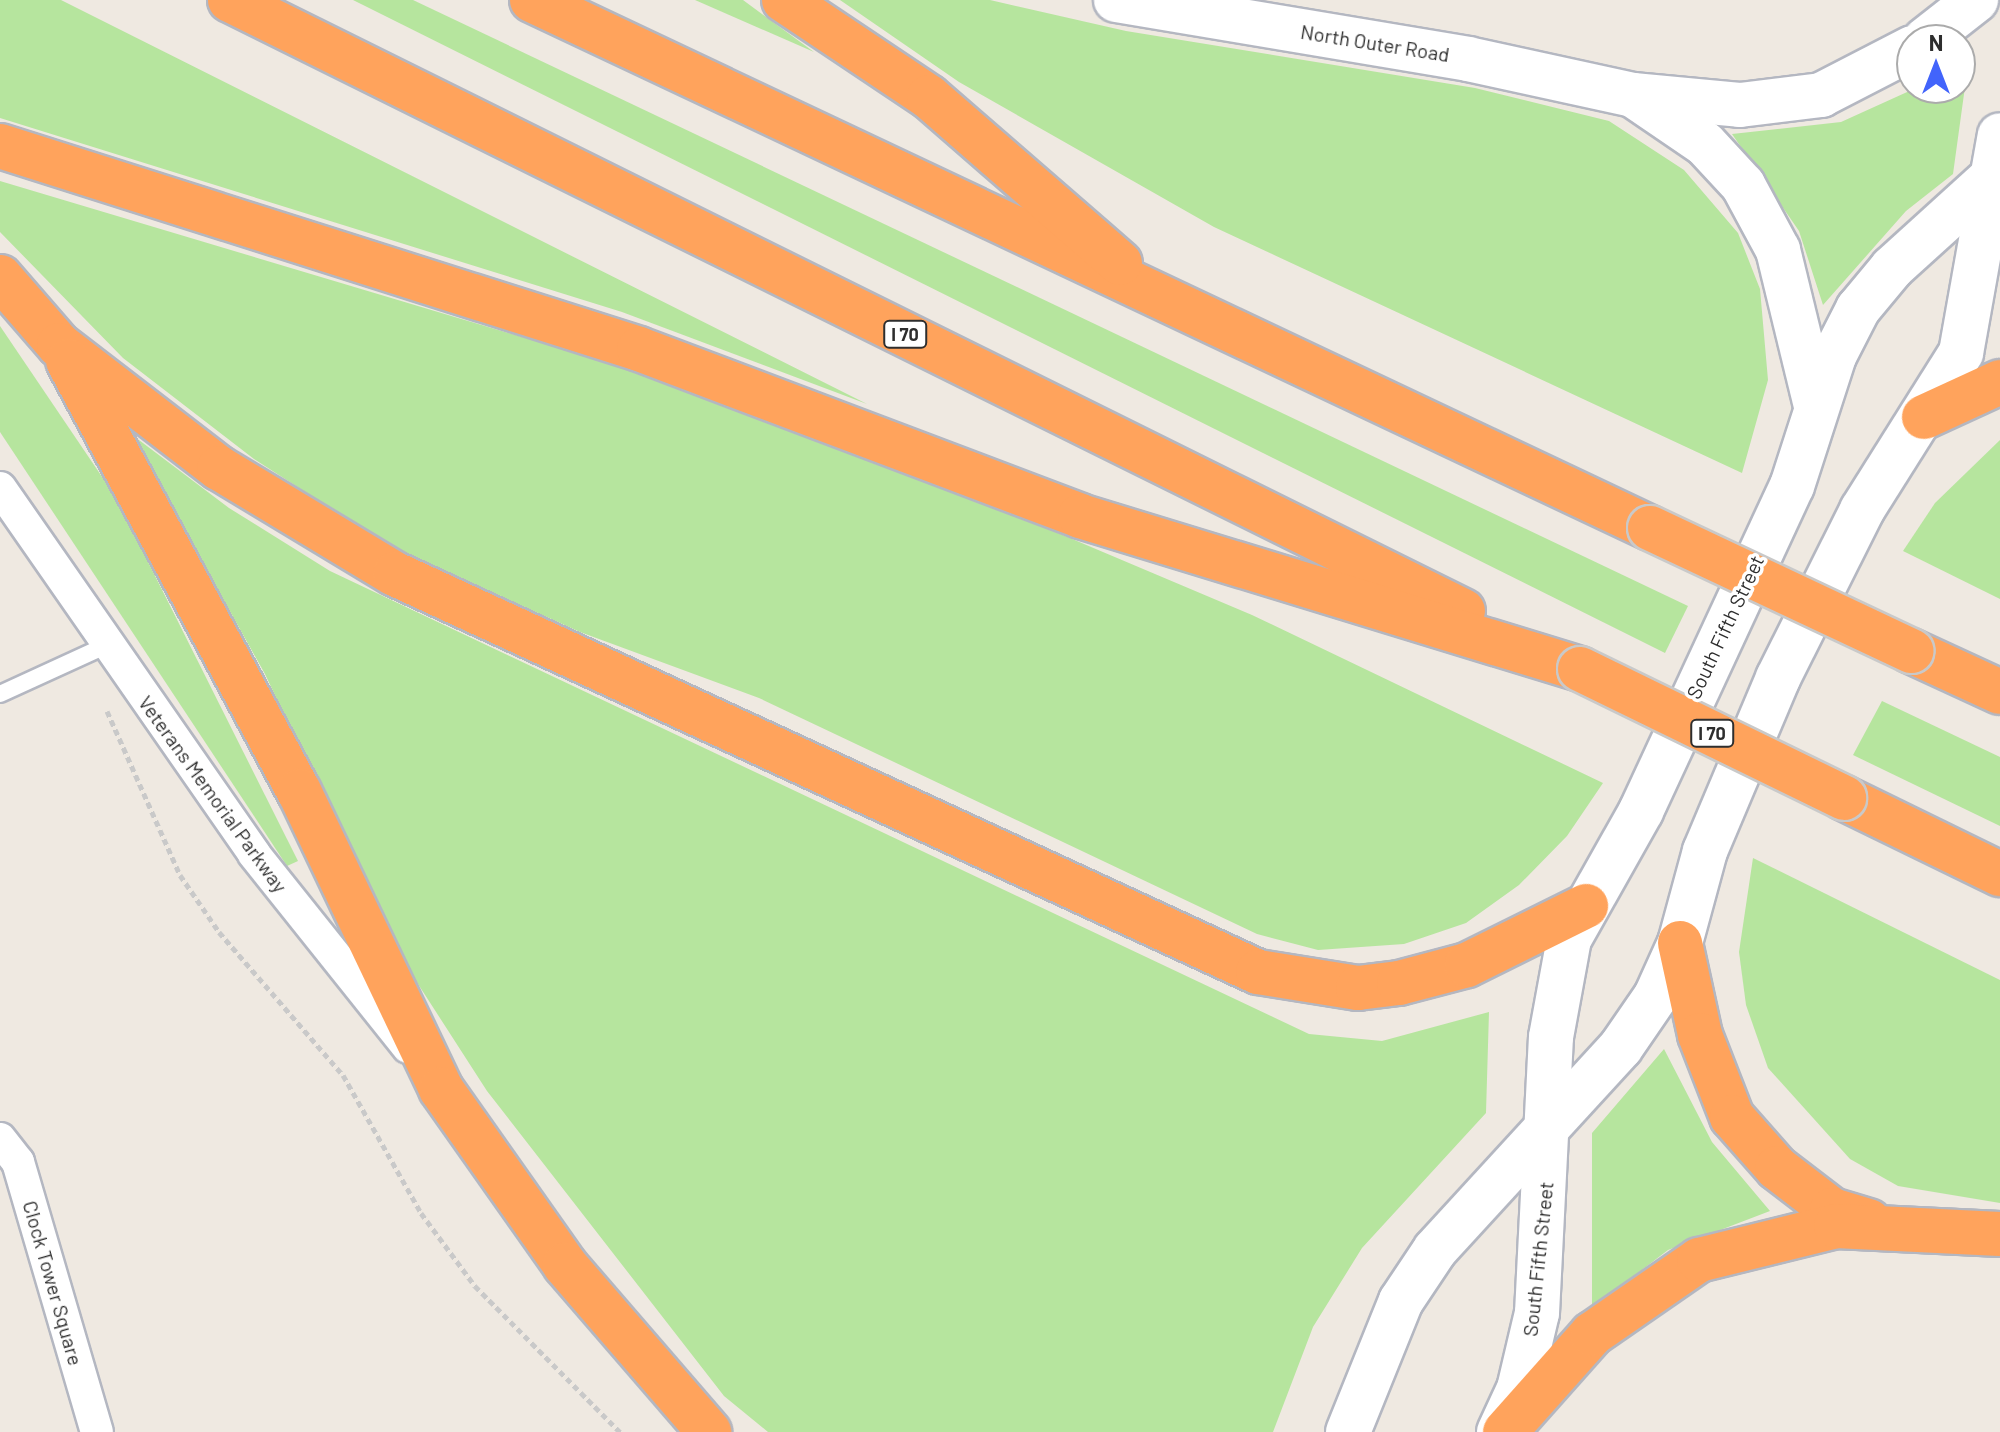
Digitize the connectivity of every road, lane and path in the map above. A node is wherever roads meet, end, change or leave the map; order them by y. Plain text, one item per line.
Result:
1 (230, 0) edge
2 (532, 0) edge
3 (784, 0) edge
4 (1116, 0) edge
5 (1976, 0) edge
6 (1945, 24) edge
7 (1896, 56) edge
8 (1633, 95) junction
9 (0, 146) edge
10 (1999, 160) edge
11 (0, 277) edge
12 (1162, 298) junction
13 (59, 345) junction
14 (2000, 382) edge
15 (1816, 406) junction
16 (1924, 417) junction
17 (0, 488) edge
18 (105, 646) junction
19 (1580, 669) junction
20 (2000, 692) edge
21 (0, 694) edge
22 (107, 711) dead end
23 (2000, 874) edge
24 (1586, 906) junction
25 (1680, 943) junction
26 (441, 1089) junction
27 (1550, 1127) junction
28 (0, 1139) edge
29 (1881, 1225) junction
30 (2000, 1234) edge
31 (97, 1432) edge
32 (620, 1432) edge
33 (709, 1432) edge
34 (1348, 1432) edge
35 (1502, 1432) edge

1 - 19 highway, I 70
2 - 12 highway
3 - 12 highway
4 - 8 main road, North Outer Road
5 - 6 main road
7 - 8 main road
8 - 15 main road
9 - 19 highway
10 - 15 main road, South Fifth Street
10 - 16 main road, South Fifth Street
11 - 13 highway
12 - 20 highway, bridge
13 - 24 highway
13 - 26 highway
14 - 16 highway
15 - 24 main road, South Fifth Street
16 - 25 main road, South Fifth Street
17 - 18 street, Veterans Memorial Parkway
18 - 21 lane
18 - 26 street, Veterans Memorial Parkway
19 - 23 highway, I 70, bridge
22 - 32 path
24 - 27 main road, South Fifth Street
25 - 27 main road, South Fifth Street
25 - 29 highway
26 - 33 highway
27 - 34 main road, South Fifth Street
27 - 35 main road, South Fifth Street
28 - 31 street, Clock Tower Square
29 - 30 highway
29 - 35 highway

